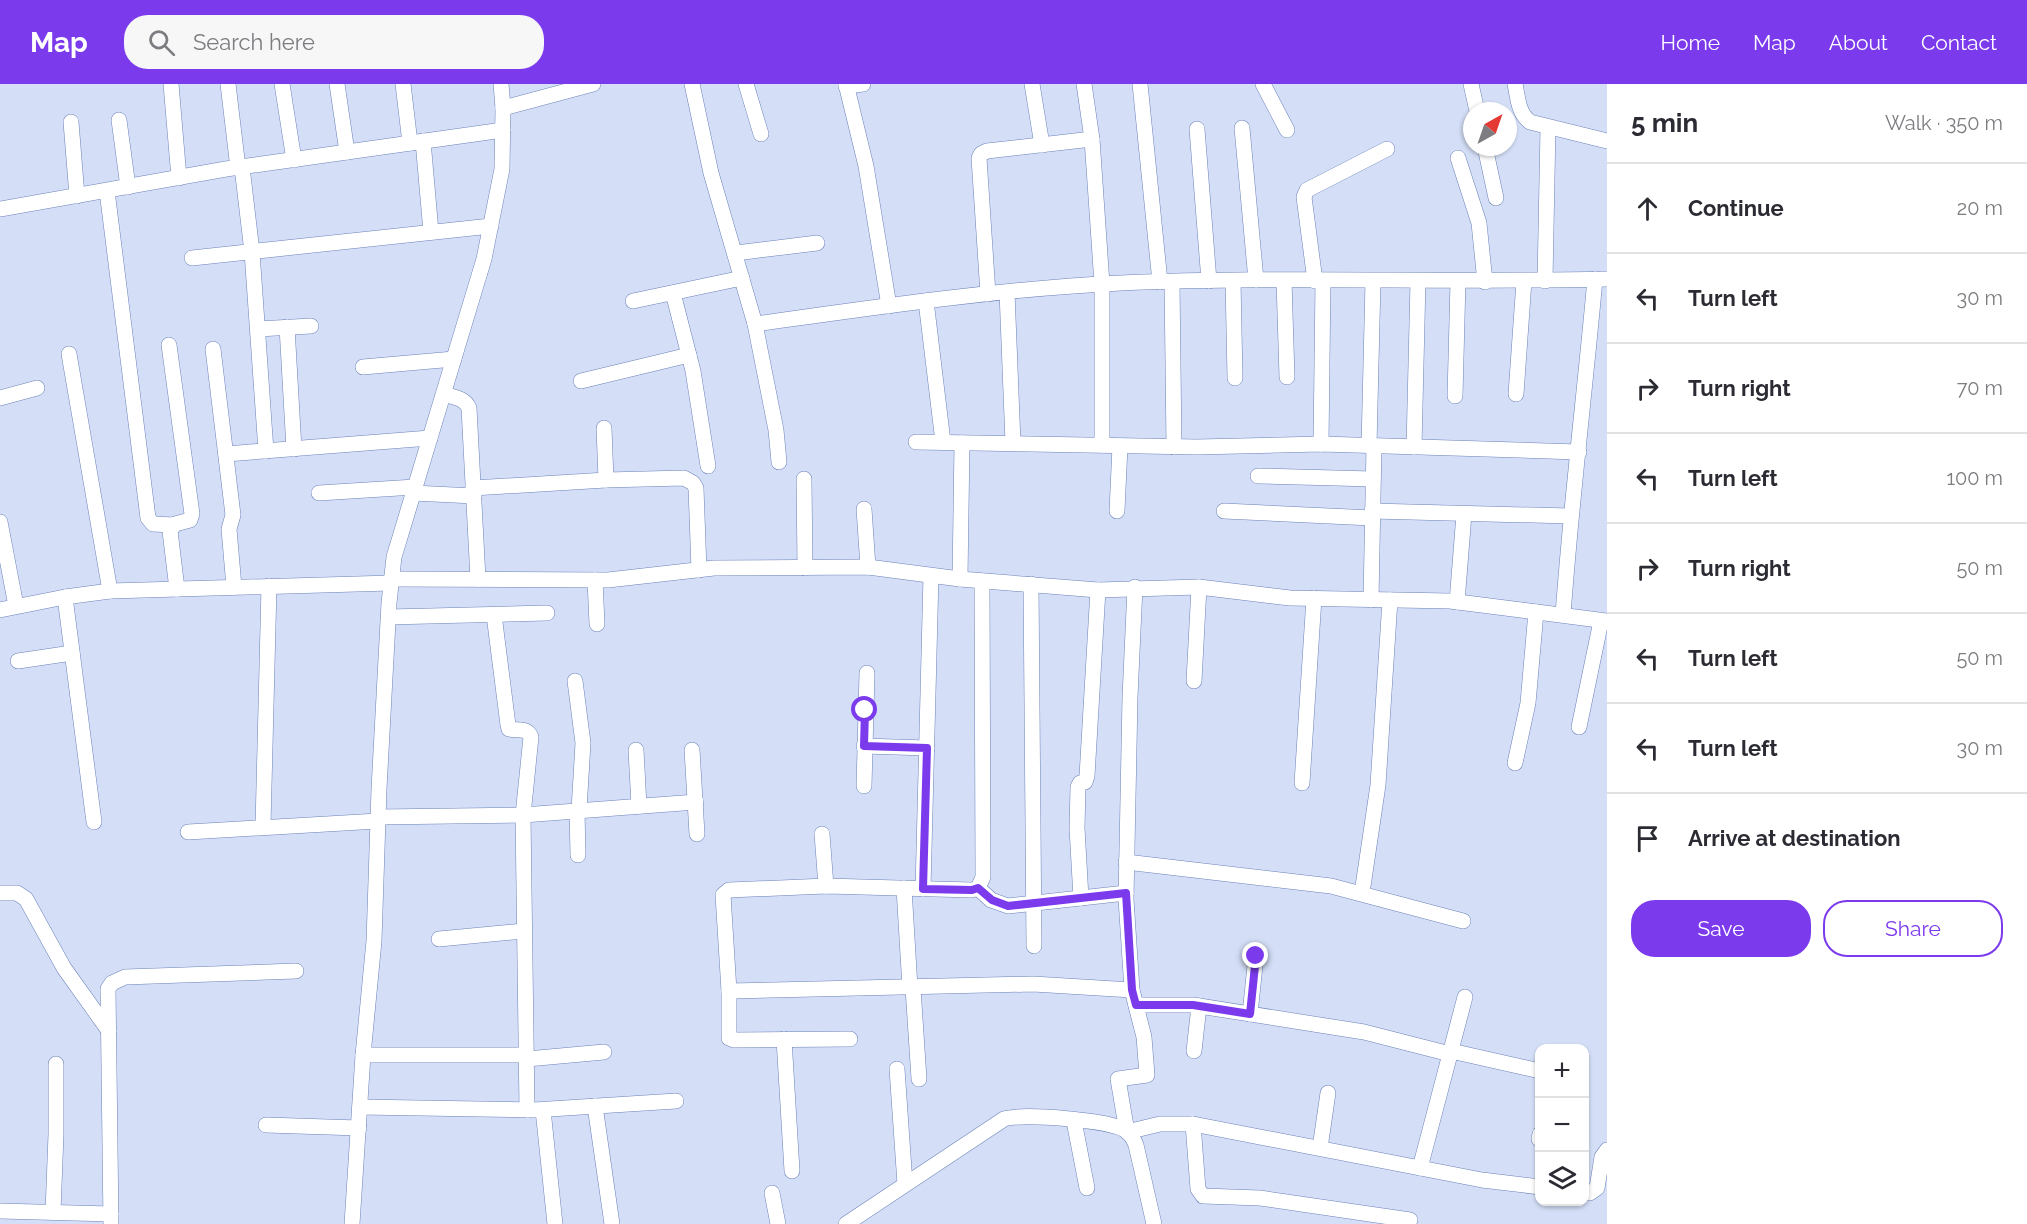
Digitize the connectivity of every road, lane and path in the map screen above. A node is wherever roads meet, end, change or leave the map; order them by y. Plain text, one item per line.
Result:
1 (171, 84) edge
2 (228, 84) edge
3 (282, 84) edge
4 (337, 84) edge
5 (403, 84) edge
6 (501, 84) edge
7 (692, 84) edge
8 (746, 84) edge
9 (863, 84) edge
10 (1032, 84) edge
11 (1084, 84) edge
12 (1140, 84) edge
13 (1263, 84) edge
14 (1471, 84) edge
15 (1515, 84) edge
16 (587, 85) edge
17 (846, 85) edge
18 (1475, 102) edge
19 (503, 108) junction
20 (119, 120) dead end
21 (71, 122) dead end
22 (1548, 127) junction
23 (1242, 128) dead end
24 (1197, 129) dead end
25 (502, 130) junction
26 (1287, 130) dead end
27 (761, 134) dead end
28 (1092, 139) junction
29 (1607, 141) edge
30 (417, 142) junction
31 (1042, 145) junction
32 (1387, 149) dead end
33 (347, 152) junction
34 (1487, 156) edge
35 (1458, 158) dead end
36 (294, 160) junction
37 (240, 168) junction
38 (178, 178) junction
39 (128, 187) junction
40 (107, 191) junction
41 (77, 196) junction
42 (1496, 198) dead end
43 (0, 209) edge
44 (491, 226) junction
45 (431, 232) junction
46 (817, 243) dead end
47 (252, 252) junction
48 (736, 253) junction
49 (192, 258) dead end
50 (742, 278) junction
51 (1601, 279) edge
52 (1256, 280) junction
53 (1209, 281) junction
54 (1233, 281) junction
55 (1284, 281) junction
56 (1319, 281) junction
57 (1373, 281) junction
58 (1418, 281) junction
59 (1458, 281) junction
60 (1524, 281) junction
61 (1545, 281) junction
62 (1166, 282) junction
63 (1485, 282) junction
64 (1102, 284) junction
65 (1007, 292) junction
66 (674, 293) junction
67 (988, 294) junction
68 (633, 301) dead end
69 (926, 301) junction
70 (889, 306) junction
71 (755, 324) junction
72 (311, 326) dead end
73 (287, 327) junction
74 (258, 329) junction
75 (169, 345) dead end
76 (213, 349) dead end
77 (69, 354) dead end
78 (689, 355) junction
79 (454, 358) junction
80 (363, 367) dead end
81 (1287, 377) dead end
82 (1235, 378) dead end
83 (581, 381) dead end
84 (37, 388) dead end
85 (444, 394) junction
86 (1516, 394) dead end
87 (1455, 396) dead end
88 (0, 398) edge
89 (604, 428) dead end
90 (430, 438) junction
91 (916, 442) dead end
92 (943, 442) junction
93 (962, 442) junction
94 (1013, 443) junction
95 (1321, 444) junction
96 (1102, 445) junction
97 (1120, 446) junction
98 (1372, 446) junction
99 (1174, 447) junction
100 (1414, 447) junction
101 (294, 449) junction
102 (266, 451) junction
103 (1579, 452) junction
104 (226, 454) junction
105 (779, 462) dead end
106 (708, 466) dead end
107 (1258, 477) dead end
108 (804, 479) dead end
109 (1373, 479) junction
110 (606, 480) junction
111 (414, 490) junction
112 (474, 492) junction
113 (319, 493) dead end
114 (864, 509) dead end
115 (1117, 511) dead end
116 (1224, 511) dead end
117 (1372, 514) junction
118 (1464, 514) junction
119 (1570, 516) junction
120 (0, 522) edge
121 (174, 525) junction
122 (2, 540) edge
123 (868, 567) junction
124 (806, 568) junction
125 (699, 570) junction
126 (931, 576) junction
127 (478, 579) junction
128 (960, 579) junction
129 (595, 580) junction
130 (391, 581) junction
131 (982, 581) junction
132 (1031, 584) junction
133 (269, 586) junction
134 (234, 587) junction
135 (1135, 587) junction
136 (1199, 587) junction
137 (177, 589) junction
138 (1098, 590) junction
139 (110, 591) junction
140 (65, 597) junction
141 (1314, 598) junction
142 (1371, 600) junction
143 (1390, 600) junction
144 (1457, 602) junction
145 (16, 606) junction
146 (0, 610) edge
147 (1536, 612) junction
148 (547, 614) dead end
149 (494, 615) junction
150 (1563, 615) junction
151 (388, 617) junction
152 (1604, 621) edge
153 (597, 624) dead end
154 (72, 653) junction
155 (18, 661) dead end
156 (867, 673) dead end
157 (575, 681) dead end
158 (1194, 681) dead end
159 (1579, 727) dead end
160 (864, 746) junction
161 (927, 748) junction
162 (636, 750) dead end
163 (693, 750) dead end
164 (1515, 763) dead end
165 (1302, 783) dead end
166 (864, 786) dead end
167 (696, 802) junction
168 (639, 806) junction
169 (578, 811) junction
170 (523, 814) junction
171 (378, 819) junction
172 (94, 822) dead end
173 (263, 826) junction
174 (188, 832) dead end
175 (697, 834) dead end
176 (822, 834) dead end
177 (578, 855) dead end
178 (1126, 862) junction
179 (826, 886) junction
180 (904, 888) junction
181 (978, 888) junction
182 (923, 889) junction
183 (0, 892) edge
184 (1126, 893) junction
185 (1362, 893) junction
186 (1081, 898) junction
187 (1033, 904) junction
188 (1463, 921) dead end
189 (524, 931) junction
190 (439, 939) dead end
191 (1034, 946) dead end
192 (1256, 956) dead end
193 (296, 971) dead end
194 (911, 988) junction
195 (729, 991) junction
196 (1465, 997) dead end
197 (1134, 998) junction
198 (1199, 1006) junction
199 (1250, 1014) junction
200 (109, 1031) junction
201 (784, 1039) junction
202 (850, 1039) dead end
203 (1194, 1051) dead end
204 (604, 1052) dead end
205 (1450, 1053) junction
206 (363, 1055) junction
207 (527, 1057) junction
208 (56, 1064) dead end
209 (897, 1069) dead end
210 (1535, 1070) edge
211 (919, 1079) dead end
212 (1328, 1093) dead end
213 (676, 1101) dead end
214 (595, 1106) junction
215 (360, 1107) junction
216 (535, 1110) junction
217 (1074, 1121) junction
218 (1193, 1124) junction
219 (266, 1125) dead end
220 (359, 1128) junction
221 (1127, 1132) junction
222 (1320, 1149) junction
223 (1607, 1150) edge
224 (1420, 1168) junction
225 (792, 1171) dead end
226 (905, 1184) junction
227 (1535, 1187) edge
228 (1087, 1188) dead end
229 (772, 1193) dead end
230 (1589, 1193) edge
231 (0, 1210) edge
232 (53, 1212) junction
233 (111, 1219) edge
234 (1410, 1220) dead end
235 (352, 1224) edge
236 (555, 1224) edge
237 (612, 1224) edge
238 (778, 1224) edge
239 (846, 1224) edge
240 (1154, 1224) edge

1 - 38 street
2 - 37 street
3 - 36 street
4 - 33 street
5 - 30 street
6 - 19 street
7 - 48 street
8 - 27 street
9 - 17 street
10 - 31 street
11 - 28 street
12 - 62 street
13 - 26 street
14 - 18 street
15 - 22 street
16 - 19 street
17 - 70 street
19 - 25 street
20 - 39 street
21 - 41 street
22 - 29 street
22 - 61 street
23 - 52 street
24 - 53 street
25 - 30 street
25 - 44 street
28 - 31 street
28 - 64 street
30 - 33 street
30 - 45 street
31 - 67 street
32 - 56 street
33 - 36 street
34 - 42 street
35 - 63 street
36 - 37 street
37 - 38 street
37 - 47 street
38 - 39 street
39 - 40 street
40 - 41 street
40 - 121 street
41 - 43 street
44 - 45 street
44 - 79 street
45 - 47 street
46 - 48 street
47 - 49 street
47 - 74 street
48 - 50 street
50 - 66 street
50 - 71 street
51 - 61 street
51 - 103 street
52 - 54 street
52 - 55 street
53 - 54 street
53 - 62 street
54 - 82 street
55 - 56 street
55 - 81 street
56 - 57 street
56 - 95 street
57 - 58 street
57 - 98 street
58 - 59 street
58 - 100 street
59 - 63 street
59 - 87 street
60 - 61 street
60 - 63 street
60 - 86 street
62 - 64 street
62 - 99 street
64 - 65 street
64 - 96 street
65 - 67 street
65 - 94 street
66 - 68 street
66 - 78 street
67 - 69 street
69 - 70 street
69 - 92 street
70 - 71 street
71 - 105 street
72 - 73 street
73 - 74 street
73 - 101 street
74 - 102 street
75 - 121 street
76 - 104 street
77 - 139 street
78 - 83 street
78 - 106 street
79 - 80 street
79 - 85 street
84 - 88 street
85 - 90 street
85 - 112 street
89 - 110 street
90 - 101 street
90 - 111 street
91 - 92 street
92 - 93 street
93 - 94 street
93 - 128 street
94 - 96 street
95 - 98 street
95 - 99 street
96 - 97 street
97 - 99 street
97 - 115 street
98 - 100 street
98 - 109 street
100 - 103 street
101 - 102 street
102 - 104 street
103 - 119 street
104 - 134 street
107 - 109 street
108 - 124 street
109 - 117 street
110 - 112 street
110 - 125 street
111 - 112 street
111 - 113 street
111 - 130 street
112 - 127 street
114 - 123 street
116 - 117 street
117 - 118 street
117 - 142 street
118 - 119 street
118 - 144 street
119 - 150 street
120 - 122 street
121 - 137 street
122 - 145 street
123 - 124 street
123 - 126 street
124 - 125 street
125 - 129 street
126 - 128 street
126 - 161 street
127 - 129 street
127 - 130 street
128 - 131 street
129 - 153 street
130 - 133 street
130 - 151 street
131 - 132 street
131 - 181 street
132 - 138 street
132 - 187 street
133 - 134 street
133 - 173 street
134 - 137 street
135 - 136 street
135 - 138 street
135 - 178 street
136 - 141 street
136 - 158 street
137 - 139 street
138 - 186 street
139 - 140 street
140 - 145 street
140 - 154 street
141 - 142 street
141 - 165 street
142 - 143 street
143 - 144 street
143 - 185 street
144 - 147 street
145 - 146 street
147 - 150 street
147 - 164 street
148 - 149 street
149 - 151 street
149 - 170 street
150 - 152 street
151 - 171 street
152 - 159 street
154 - 155 street
154 - 172 street
156 - 160 street
157 - 169 street
160 - 161 street
160 - 166 street
161 - 182 street
162 - 168 street
163 - 167 street
167 - 168 street
167 - 175 street
168 - 169 street
169 - 170 street
169 - 177 street
170 - 171 street
170 - 189 street
171 - 173 street
171 - 206 street
173 - 174 street
176 - 179 street
178 - 184 street
178 - 185 street
179 - 180 street
179 - 195 street
180 - 182 street
180 - 194 street
181 - 182 street
181 - 187 street
183 - 200 street
184 - 186 street
184 - 197 street
185 - 188 street
186 - 187 street
187 - 191 street
189 - 190 street
189 - 207 street
192 - 199 street
193 - 200 street
194 - 195 street
194 - 197 street
194 - 211 street
195 - 201 street
196 - 205 street
197 - 198 street
197 - 221 street
198 - 199 street
198 - 203 street
199 - 205 street
200 - 233 street
201 - 202 street
201 - 225 street
204 - 207 street
205 - 210 street
205 - 224 street
206 - 207 street
206 - 215 street
207 - 216 street
208 - 232 street
209 - 226 street
212 - 222 street
213 - 214 street
214 - 216 street
214 - 237 street
215 - 216 street
215 - 220 street
216 - 236 street
217 - 221 street
217 - 226 street
217 - 228 street
218 - 221 street
218 - 222 street
218 - 234 street
219 - 220 street
220 - 235 street
221 - 240 street
222 - 224 street
223 - 230 street
224 - 227 street
226 - 239 street
229 - 238 street
231 - 232 street
232 - 233 street

